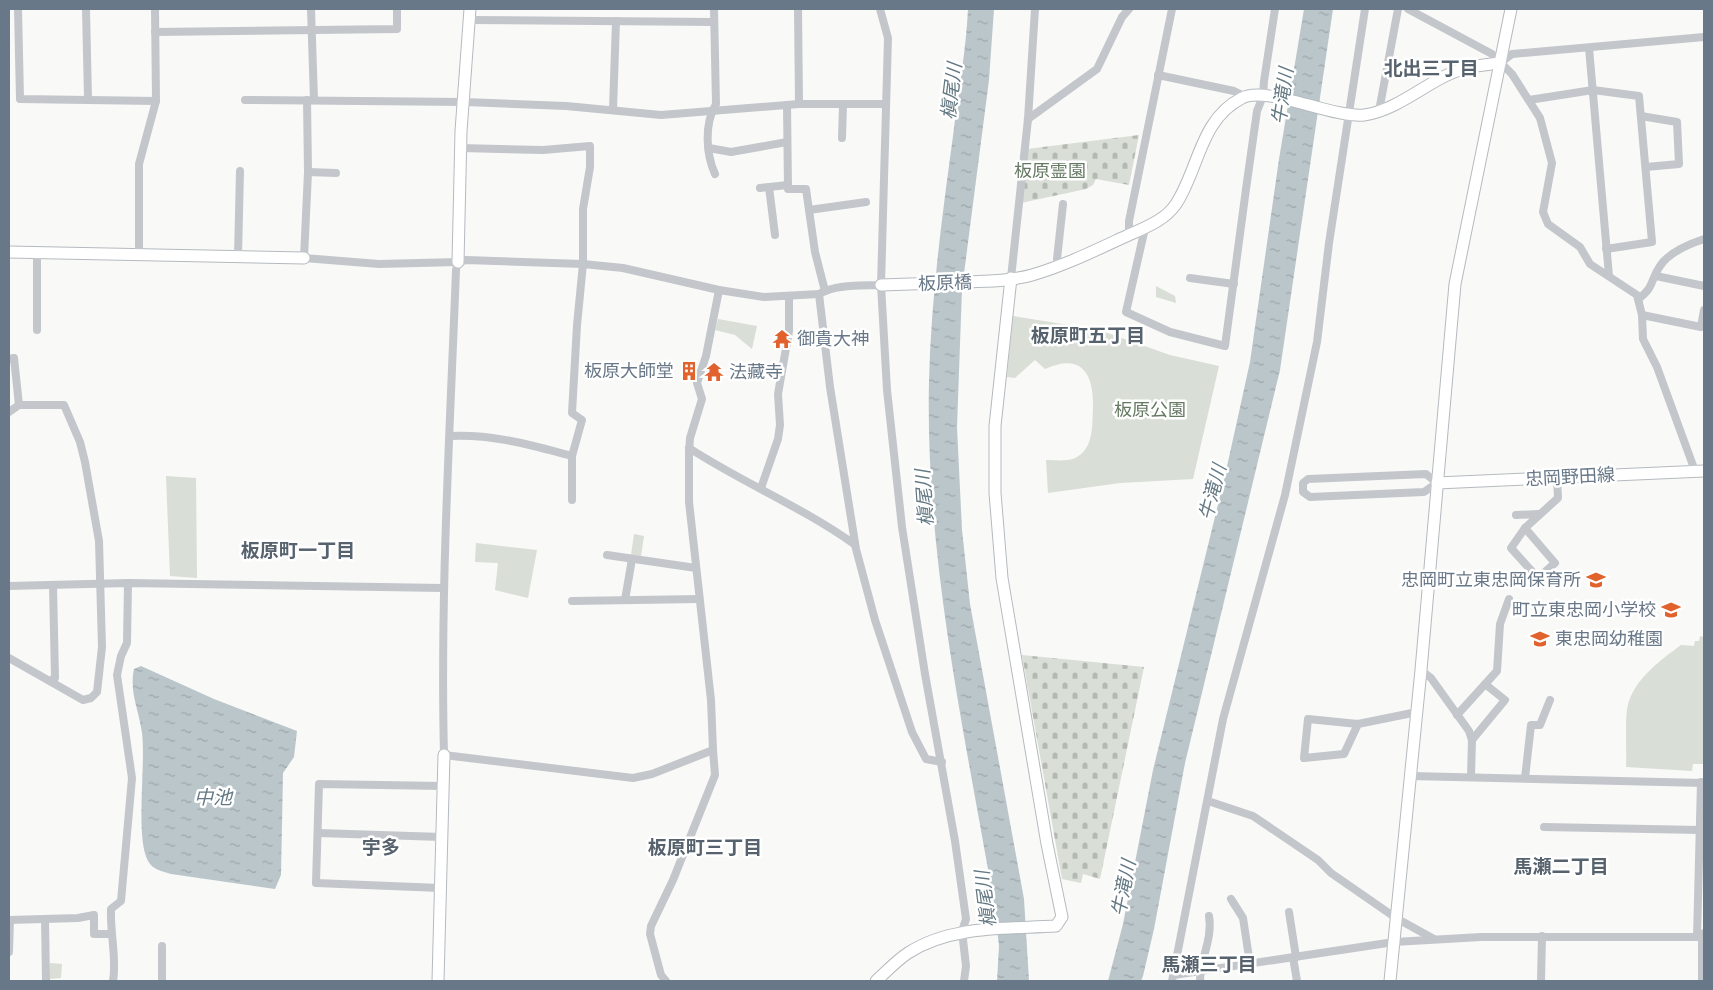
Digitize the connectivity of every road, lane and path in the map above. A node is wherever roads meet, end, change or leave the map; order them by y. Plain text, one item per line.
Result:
1 (18, 9) edge
2 (86, 9) edge
3 (155, 9) edge
4 (311, 9) edge
5 (397, 9) edge
6 (714, 9) edge
7 (798, 9) edge
8 (880, 9) edge
9 (1035, 9) edge
10 (1129, 9) edge
11 (1172, 9) edge
12 (1275, 9) edge
13 (1365, 9) edge
14 (1398, 9) edge
15 (1408, 9) edge
16 (1511, 9) edge
17 (470, 14) edge
18 (616, 21) junction
19 (714, 22) junction
20 (311, 30) junction
21 (155, 32) junction
22 (1704, 37) edge
23 (1590, 48) junction
24 (1500, 63) junction
25 (1158, 76) junction
26 (1594, 90) junction
27 (1244, 96) junction
28 (1263, 96) junction
29 (88, 99) junction
30 (245, 100) dead end
31 (311, 100) junction
32 (1529, 100) junction
33 (156, 101) junction
34 (465, 102) junction
35 (799, 104) junction
36 (886, 104) junction
37 (787, 105) junction
38 (843, 105) junction
39 (613, 109) junction
40 (712, 110) junction
41 (1379, 111) junction
42 (1345, 114) junction
43 (1641, 116) junction
44 (1028, 119) junction
45 (842, 138) dead end
46 (787, 142) junction
47 (461, 148) junction
48 (709, 148) junction
49 (1646, 167) junction
50 (240, 171) dead end
51 (308, 172) junction
52 (336, 173) dead end
53 (715, 174) dead end
54 (788, 185) junction
55 (769, 187) junction
56 (760, 188) dead end
57 (866, 202) dead end
58 (1063, 204) dead end
59 (809, 210) junction
60 (1062, 213) junction
61 (1072, 214) dead end
62 (1144, 228) junction
63 (774, 234) dead end
64 (1129, 235) junction
65 (1704, 239) edge
66 (1606, 249) junction
67 (9, 252) edge
68 (37, 253) junction
69 (139, 254) junction
70 (238, 256) junction
71 (304, 258) junction
72 (458, 262) junction
73 (583, 264) junction
74 (1059, 266) junction
75 (1609, 276) junction
76 (1656, 276) junction
77 (1011, 278) junction
78 (1190, 278) dead end
79 (1234, 284) junction
80 (881, 285) junction
81 (1704, 286) edge
82 (719, 290) junction
83 (822, 292) junction
84 (789, 296) junction
85 (1638, 299) junction
86 (1704, 310) edge
87 (27, 315) dead end
88 (37, 315) junction
89 (1642, 315) junction
90 (38, 330) dead end
91 (9, 359) edge
92 (19, 405) junction
93 (9, 412) edge
94 (450, 436) junction
95 (689, 448) junction
96 (572, 456) junction
97 (1700, 471) edge
98 (1557, 478) junction
99 (1437, 483) junction
100 (761, 488) junction
101 (572, 500) dead end
102 (1539, 514) junction
103 (1516, 515) dead end
104 (1525, 528) junction
105 (854, 544) junction
106 (607, 555) dead end
107 (632, 558) junction
108 (696, 568) junction
109 (128, 583) junction
110 (101, 584) junction
111 (53, 585) junction
112 (9, 586) edge
113 (443, 588) junction
114 (699, 599) junction
115 (1509, 599) dead end
116 (626, 600) junction
117 (572, 601) dead end
118 (9, 658) edge
119 (1421, 670) junction
120 (50, 681) junction
121 (1486, 684) junction
122 (1550, 700) dead end
123 (1417, 712) junction
124 (1457, 715) junction
125 (1358, 724) junction
126 (1472, 740) junction
127 (713, 750) junction
128 (444, 754) junction
129 (942, 762) junction
130 (1411, 776) junction
131 (1471, 777) junction
132 (1526, 778) junction
133 (1702, 782) edge
134 (443, 786) junction
135 (1208, 801) junction
136 (1544, 827) dead end
137 (1700, 830) junction
138 (318, 833) junction
139 (442, 837) junction
140 (440, 888) junction
141 (1231, 899) dead end
142 (1288, 912) dead end
143 (1208, 916) dead end
144 (1396, 918) junction
145 (9, 920) edge
146 (45, 920) junction
147 (967, 931) junction
148 (110, 934) junction
149 (1542, 936) junction
150 (1702, 938) edge
151 (1434, 939) junction
152 (1394, 942) junction
153 (162, 946) dead end
154 (9, 952) edge
155 (1294, 957) junction
156 (1250, 964) junction
157 (1200, 971) junction
158 (1173, 978) edge
159 (46, 981) edge
160 (113, 981) edge
161 (162, 981) edge
162 (438, 981) edge
163 (666, 981) edge
164 (876, 981) edge
165 (964, 981) edge
166 (1200, 981) edge
167 (1297, 981) edge
168 (1390, 981) edge
169 (1541, 981) edge
170 (1702, 981) edge

1 - 29 street
2 - 29 street
3 - 21 street
4 - 20 street
5 - 20 street
6 - 19 street
7 - 35 street
8 - 36 street
9 - 44 street
10 - 44 street
11 - 25 street
12 - 28 street
13 - 42 street
14 - 41 street
15 - 24 street
16 - 24 street
17 - 18 street
17 - 34 street
18 - 19 street
18 - 39 street
19 - 40 street
20 - 21 street
20 - 31 street
21 - 33 street
22 - 23 street
23 - 24 street
23 - 26 street
24 - 32 street
24 - 41 street
24 - 99 street
25 - 27 street
25 - 64 street
26 - 32 street
26 - 43 street
26 - 66 street
27 - 28 street
27 - 62 street, 板原橋
28 - 42 street
28 - 79 street
29 - 33 street
30 - 31 street
31 - 34 street
31 - 51 street
32 - 75 street
33 - 69 street
34 - 39 street
34 - 47 street
35 - 37 street
35 - 38 street
36 - 38 street
36 - 80 street
37 - 40 street
37 - 46 street
38 - 45 street
39 - 40 street
40 - 48 street
41 - 42 street
42 - 135 street
43 - 49 street
43 - 49 street
44 - 77 street
46 - 48 street
46 - 54 street
47 - 72 street
47 - 73 street
48 - 53 street
49 - 66 street
50 - 70 street
51 - 52 street
51 - 71 street
54 - 55 street
54 - 59 street
55 - 56 street
55 - 63 street
57 - 59 street
58 - 60 street
59 - 83 street
60 - 61 street
60 - 74 street
62 - 64 street, 板原橋
62 - 79 street
64 - 74 street, 板原橋
65 - 76 street
66 - 75 street
67 - 68 street
68 - 69 street
68 - 88 street
69 - 70 street
70 - 71 street
71 - 72 street
72 - 73 street
72 - 94 street
73 - 82 street
73 - 96 street
74 - 77 street, 板原橋
75 - 85 street
76 - 81 street
76 - 85 street
77 - 80 street, 板原橋
77 - 147 street
78 - 79 street
80 - 83 street
80 - 129 street
82 - 84 street
82 - 95 street
83 - 84 street
83 - 105 street
84 - 100 street
85 - 89 street
86 - 89 street
87 - 88 street
88 - 90 street
89 - 97 street
91 - 92 street
92 - 93 street
92 - 110 street
94 - 96 street
94 - 113 street
95 - 100 street
95 - 108 street
96 - 101 street
97 - 98 street, 忠岡野田線
98 - 99 street, 忠岡野田線
98 - 102 street
99 - 99 street
99 - 119 street
100 - 105 street
102 - 103 street
102 - 104 street
104 - 104 street
105 - 129 street
106 - 107 street
107 - 108 street
107 - 116 street
108 - 114 street
109 - 110 street
109 - 113 street
109 - 148 street
110 - 111 street
110 - 120 street
111 - 112 street
111 - 120 street
113 - 128 street
114 - 116 street
114 - 127 street
115 - 121 street
116 - 117 street
118 - 120 street
119 - 123 street
119 - 124 street
121 - 124 street
121 - 126 street
122 - 132 street
123 - 125 street
123 - 130 street
124 - 126 street
125 - 125 street
126 - 131 street
127 - 128 street
127 - 163 street
128 - 134 street
129 - 147 street
130 - 131 street
130 - 144 street
131 - 132 street
132 - 133 street
133 - 137 street
134 - 138 street
134 - 139 street
135 - 144 street
135 - 158 street
136 - 137 street
137 - 150 street
138 - 139 street
138 - 140 street
139 - 140 street
140 - 162 street
141 - 156 street
142 - 155 street
143 - 157 street
144 - 151 street
144 - 152 street
145 - 146 street
145 - 154 street
146 - 148 street
146 - 159 street
147 - 164 street
147 - 165 street
148 - 160 street
149 - 150 street
149 - 151 street
149 - 169 street
150 - 170 street
151 - 152 street
152 - 155 street
152 - 168 street
153 - 161 street
155 - 156 street
155 - 167 street
156 - 157 street
157 - 158 street
157 - 166 street

